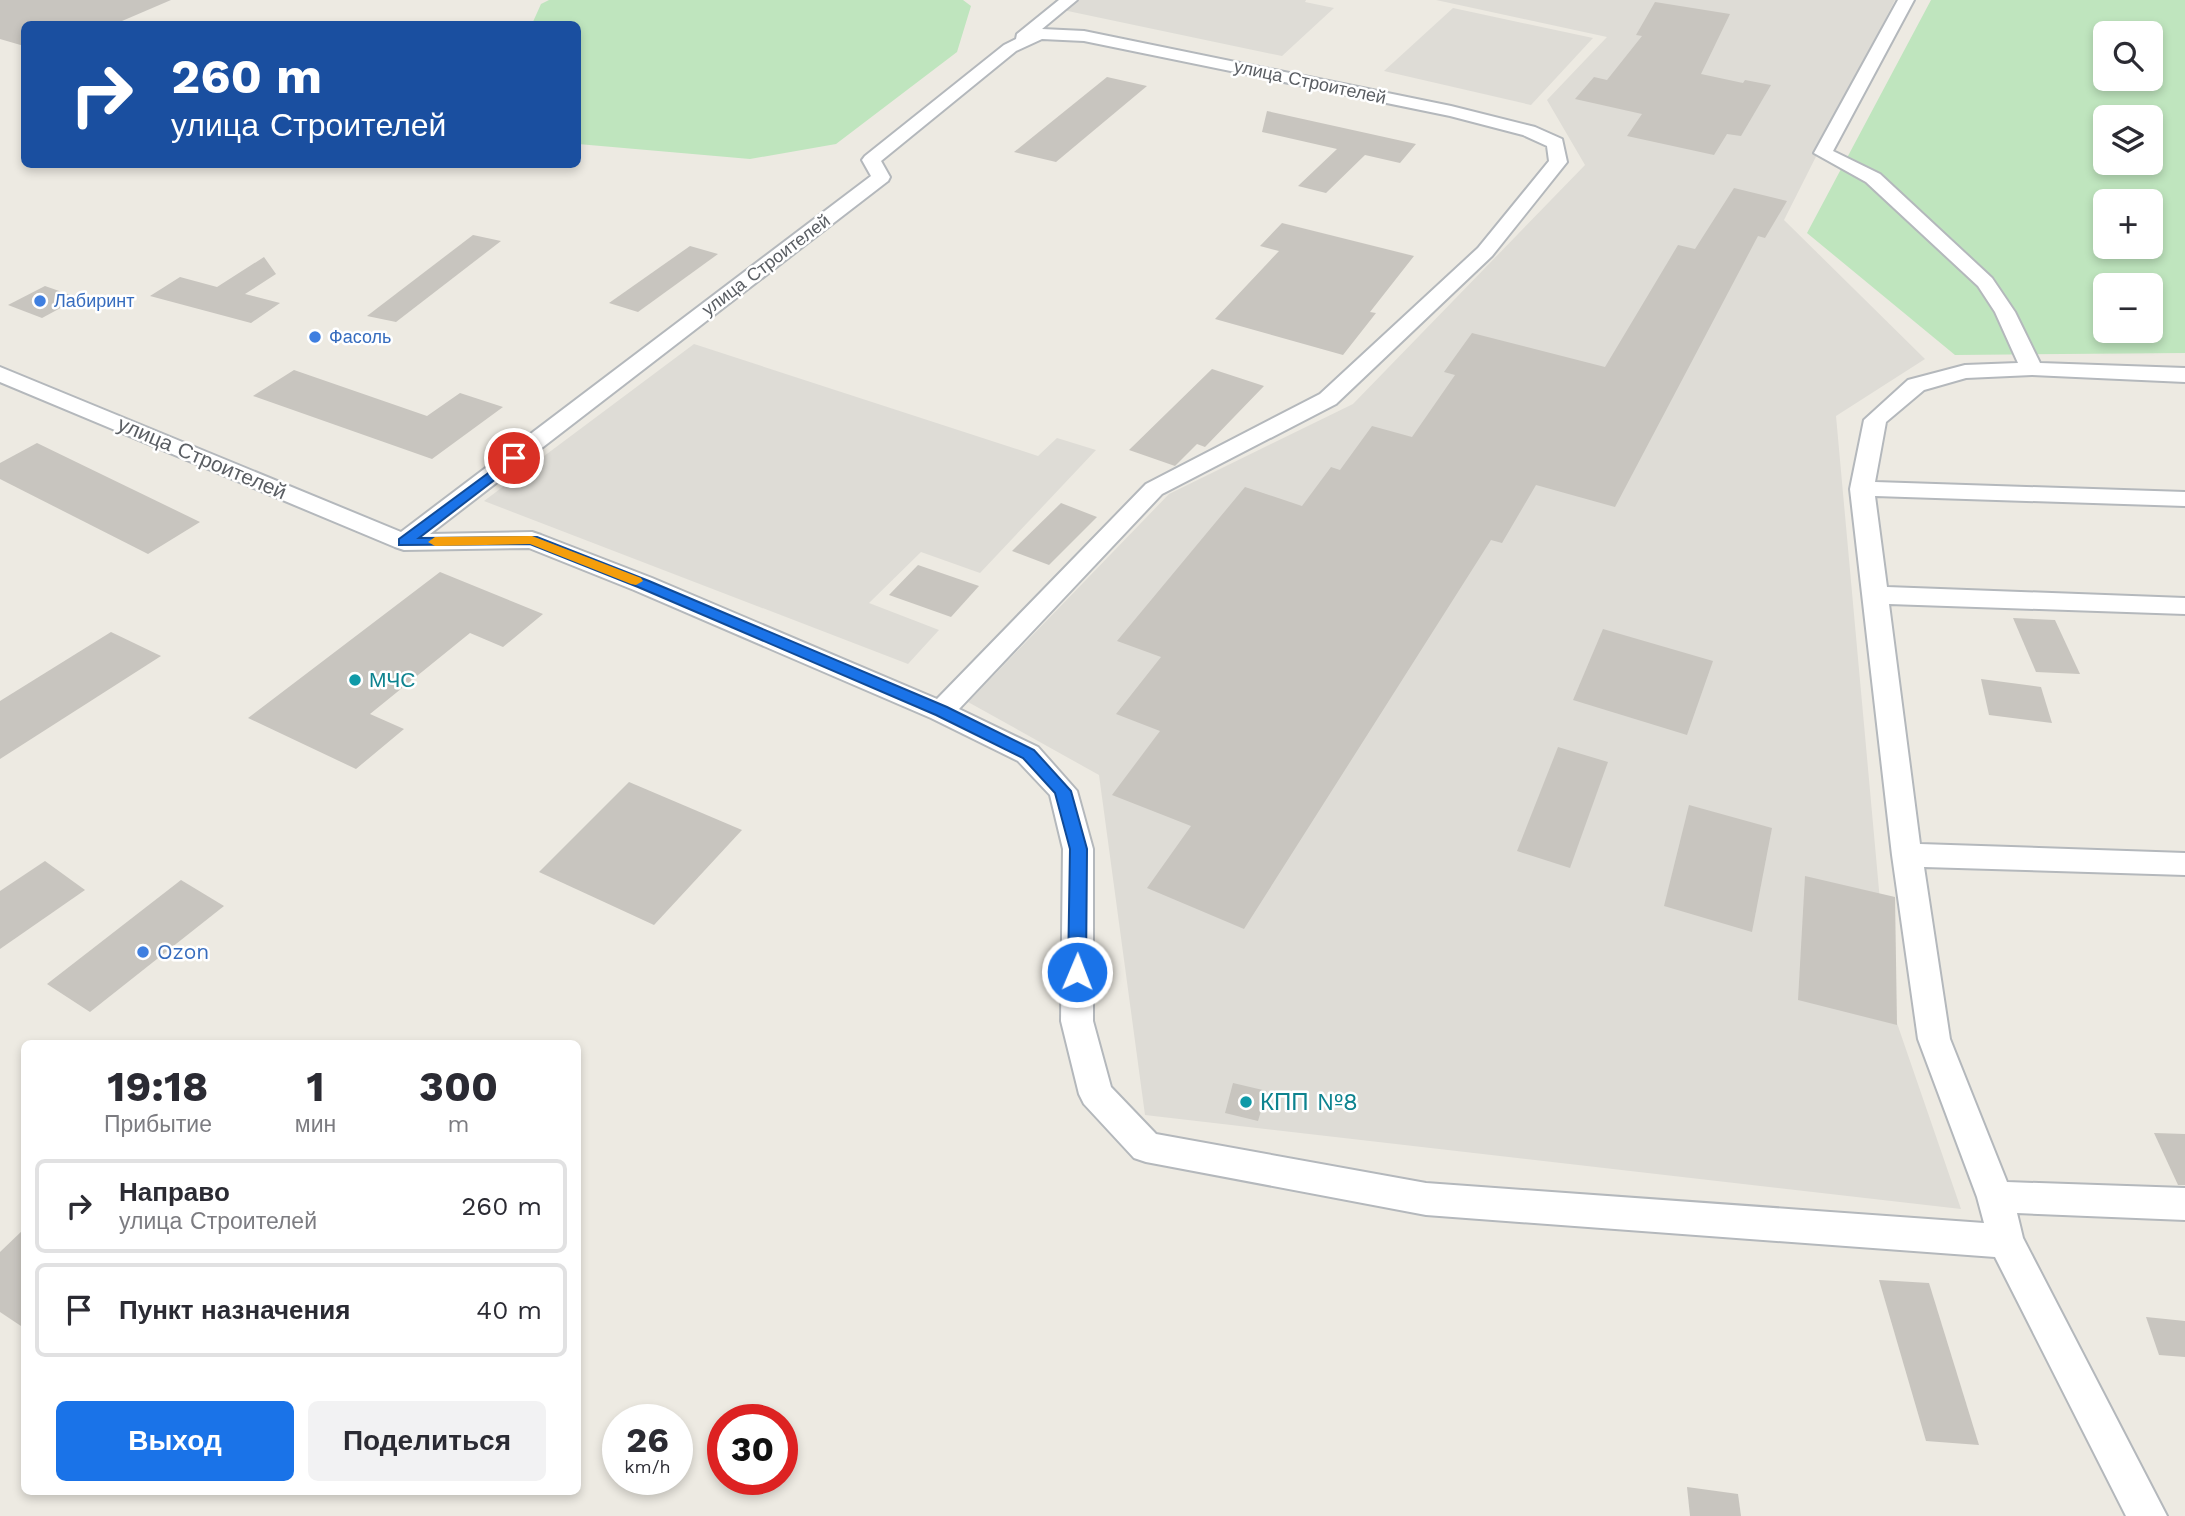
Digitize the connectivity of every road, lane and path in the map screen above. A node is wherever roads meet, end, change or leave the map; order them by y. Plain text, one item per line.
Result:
1 (1069, 0) edge
2 (1906, 0) edge
3 (1010, 48) junction
4 (2032, 369) junction
5 (0, 374) edge
6 (2185, 375) edge
7 (1862, 489) junction
8 (2185, 499) edge
9 (404, 542) junction
10 (1874, 595) junction
11 (2185, 606) edge
12 (941, 711) junction
13 (1907, 855) junction
14 (2185, 864) edge
15 (1995, 1197) junction
16 (2185, 1204) edge
17 (2006, 1241) junction
18 (2147, 1516) edge

1 - 3 street
2 - 4 street
3 - 9 street, улица Строителей
3 - 12 street, улица Строителей
4 - 6 street
4 - 7 street
5 - 9 street, улица Строителей
7 - 8 street
7 - 10 street
9 - 12 street, улица Строителей
10 - 11 street
10 - 13 street
12 - 17 street, улица Строителей
13 - 14 street
13 - 15 street
15 - 16 street
15 - 17 street
17 - 18 street

